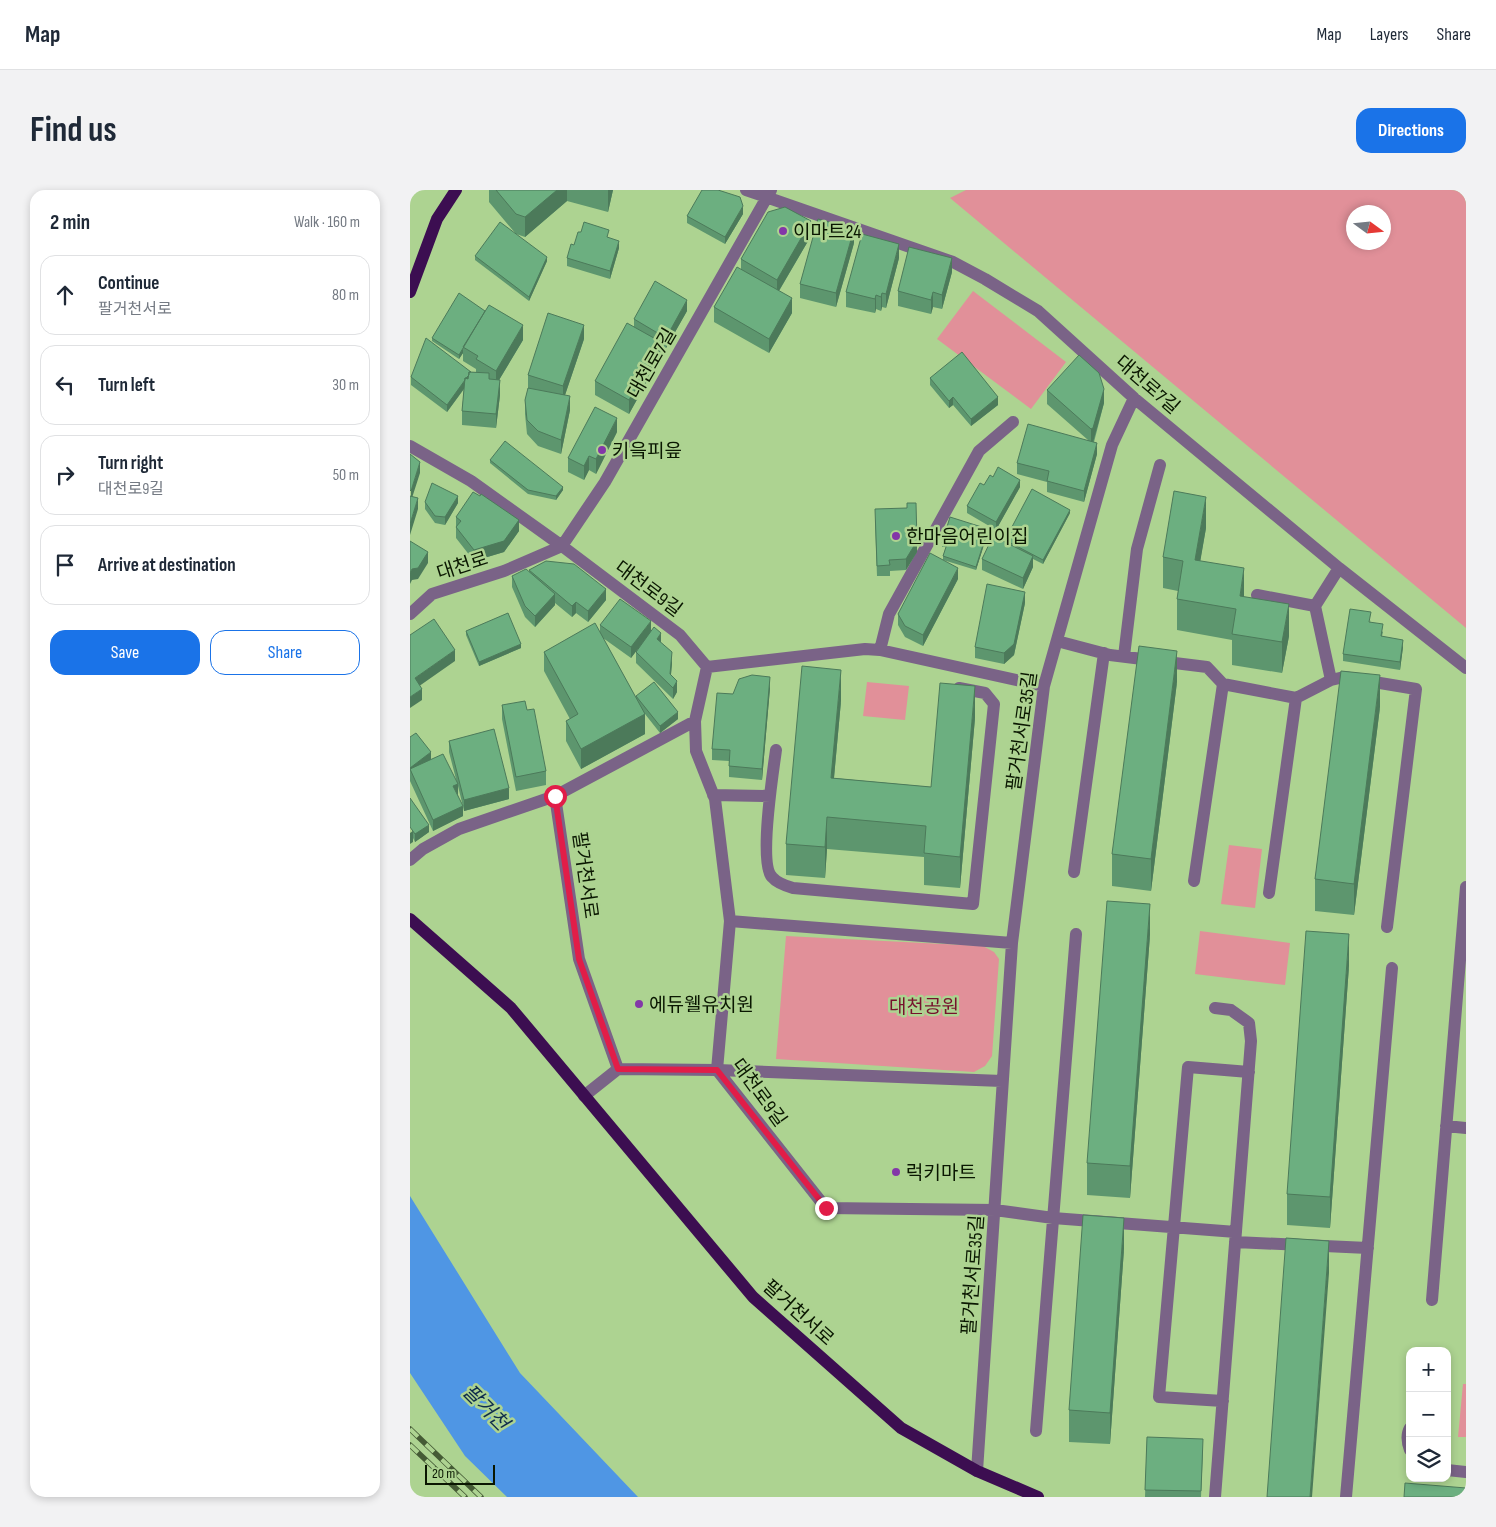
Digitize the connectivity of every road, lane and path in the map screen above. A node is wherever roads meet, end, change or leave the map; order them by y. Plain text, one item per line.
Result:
1 (456, 190) edge
2 (746, 190) edge
3 (769, 193) edge
4 (410, 292) edge
5 (1134, 398) junction
6 (1013, 422) dead end
7 (410, 446) edge
8 (1160, 465) dead end
9 (562, 546) junction
10 (1339, 568) junction
11 (1257, 595) dead end
12 (1315, 606) junction
13 (410, 614) edge
14 (1057, 641) junction
15 (880, 650) junction
16 (1104, 653) junction
17 (1124, 656) junction
18 (707, 667) junction
19 (1466, 668) edge
20 (1331, 680) junction
21 (1223, 684) junction
22 (944, 686) edge
23 (1044, 686) junction
24 (1296, 698) junction
25 (694, 721) junction
26 (776, 750) dead end
27 (713, 794) junction
28 (555, 796) junction
29 (770, 796) junction
30 (410, 860) edge
31 (1074, 872) dead end
32 (1194, 882) dead end
33 (1466, 887) edge
34 (1269, 893) dead end
35 (410, 919) edge
36 (730, 921) junction
37 (1387, 926) dead end
38 (1076, 934) dead end
39 (1012, 943) junction
40 (1392, 968) dead end
41 (1215, 1008) dead end
42 (618, 1069) junction
43 (717, 1070) junction
44 (1249, 1072) junction
45 (1002, 1081) junction
46 (584, 1096) junction
47 (1446, 1126) junction
48 (1466, 1128) edge
49 (995, 1210) junction
50 (1053, 1218) junction
51 (1174, 1227) junction
52 (1236, 1237) junction
53 (1368, 1248) junction
54 (1432, 1300) dead end
55 (1223, 1401) junction
56 (1036, 1431) dead end
57 (1451, 1470) edge
58 (977, 1471) junction
59 (1466, 1472) edge
60 (1038, 1497) edge
61 (1215, 1497) edge
62 (1346, 1497) edge

1 - 4 main road
2 - 3 street, 대천로7길
3 - 5 street, 대천로7길
3 - 9 street, 대천로7길
5 - 10 street, 대천로7길
5 - 14 street, 팔거천서로35길
6 - 15 street
7 - 9 street, 대천로9길
8 - 17 street
9 - 13 street, 대천로
9 - 18 street, 대천로9길
10 - 12 street
10 - 19 street, 대천로7길
11 - 12 street
12 - 20 street
14 - 16 street
14 - 23 street, 팔거천서로35길
15 - 18 street
15 - 23 street
16 - 17 street
16 - 31 street
17 - 21 street
18 - 25 street, 대천로9길
20 - 24 street
20 - 37 street
21 - 24 street
21 - 32 street
22 - 29 street
23 - 39 street, 팔거천서로35길
24 - 34 street
25 - 27 street, 대천로9길
25 - 28 street
26 - 29 street
27 - 29 street
27 - 36 street, 대천로9길
28 - 30 street
28 - 42 street, 팔거천서로
33 - 47 street
35 - 46 main road, 팔거천서로
36 - 39 street
36 - 43 street, 대천로9길
38 - 50 street
39 - 45 street, 팔거천서로35길
40 - 53 street
41 - 44 street
42 - 43 street
42 - 46 street
43 - 45 street
43 - 49 street, 대천로9길
44 - 51 street
44 - 52 street
45 - 49 street, 팔거천서로35길
46 - 58 main road, 팔거천서로
47 - 48 street
47 - 54 street
49 - 50 street
49 - 58 street, 팔거천서로35길
50 - 51 street
50 - 56 street
51 - 52 street
51 - 55 street
52 - 53 street
52 - 55 street
53 - 62 street
55 - 61 street
57 - 59 street
58 - 60 main road, 팔거천서로

